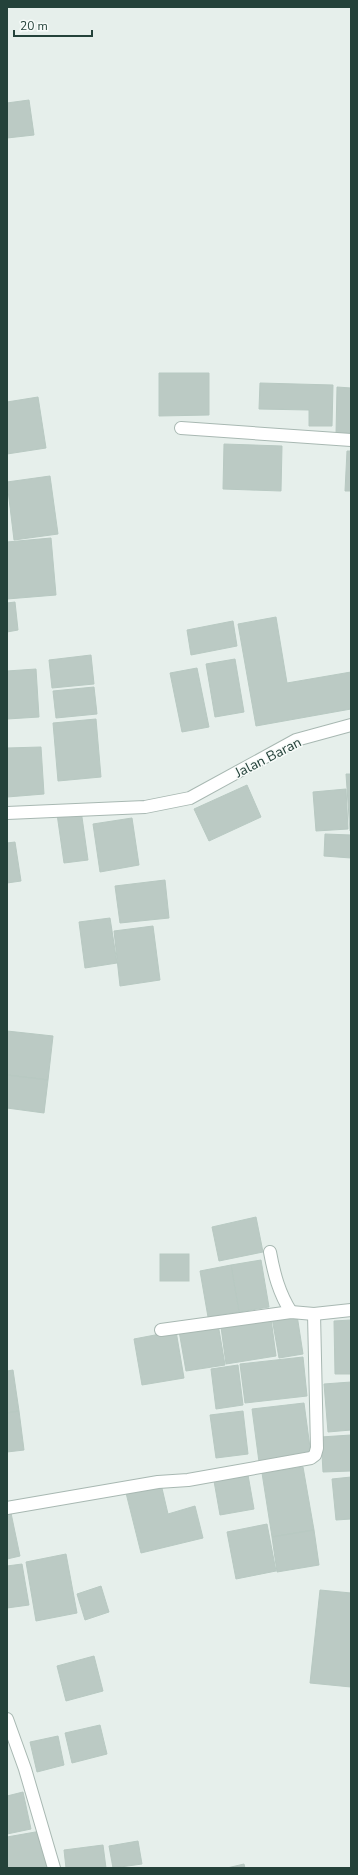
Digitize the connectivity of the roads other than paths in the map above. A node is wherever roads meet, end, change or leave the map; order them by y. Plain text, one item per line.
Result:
1 (181, 428) dead end
2 (351, 440) edge
3 (351, 725) edge
4 (7, 813) edge
5 (270, 1252) dead end
6 (351, 1310) edge
7 (291, 1312) junction
8 (314, 1314) junction
9 (161, 1330) dead end
10 (7, 1508) edge
11 (7, 1719) edge
12 (54, 1868) edge

1 - 2 street
3 - 4 street, Jalan Baran
5 - 7 street
6 - 8 street
7 - 8 street
7 - 9 street
8 - 10 street
11 - 12 street

